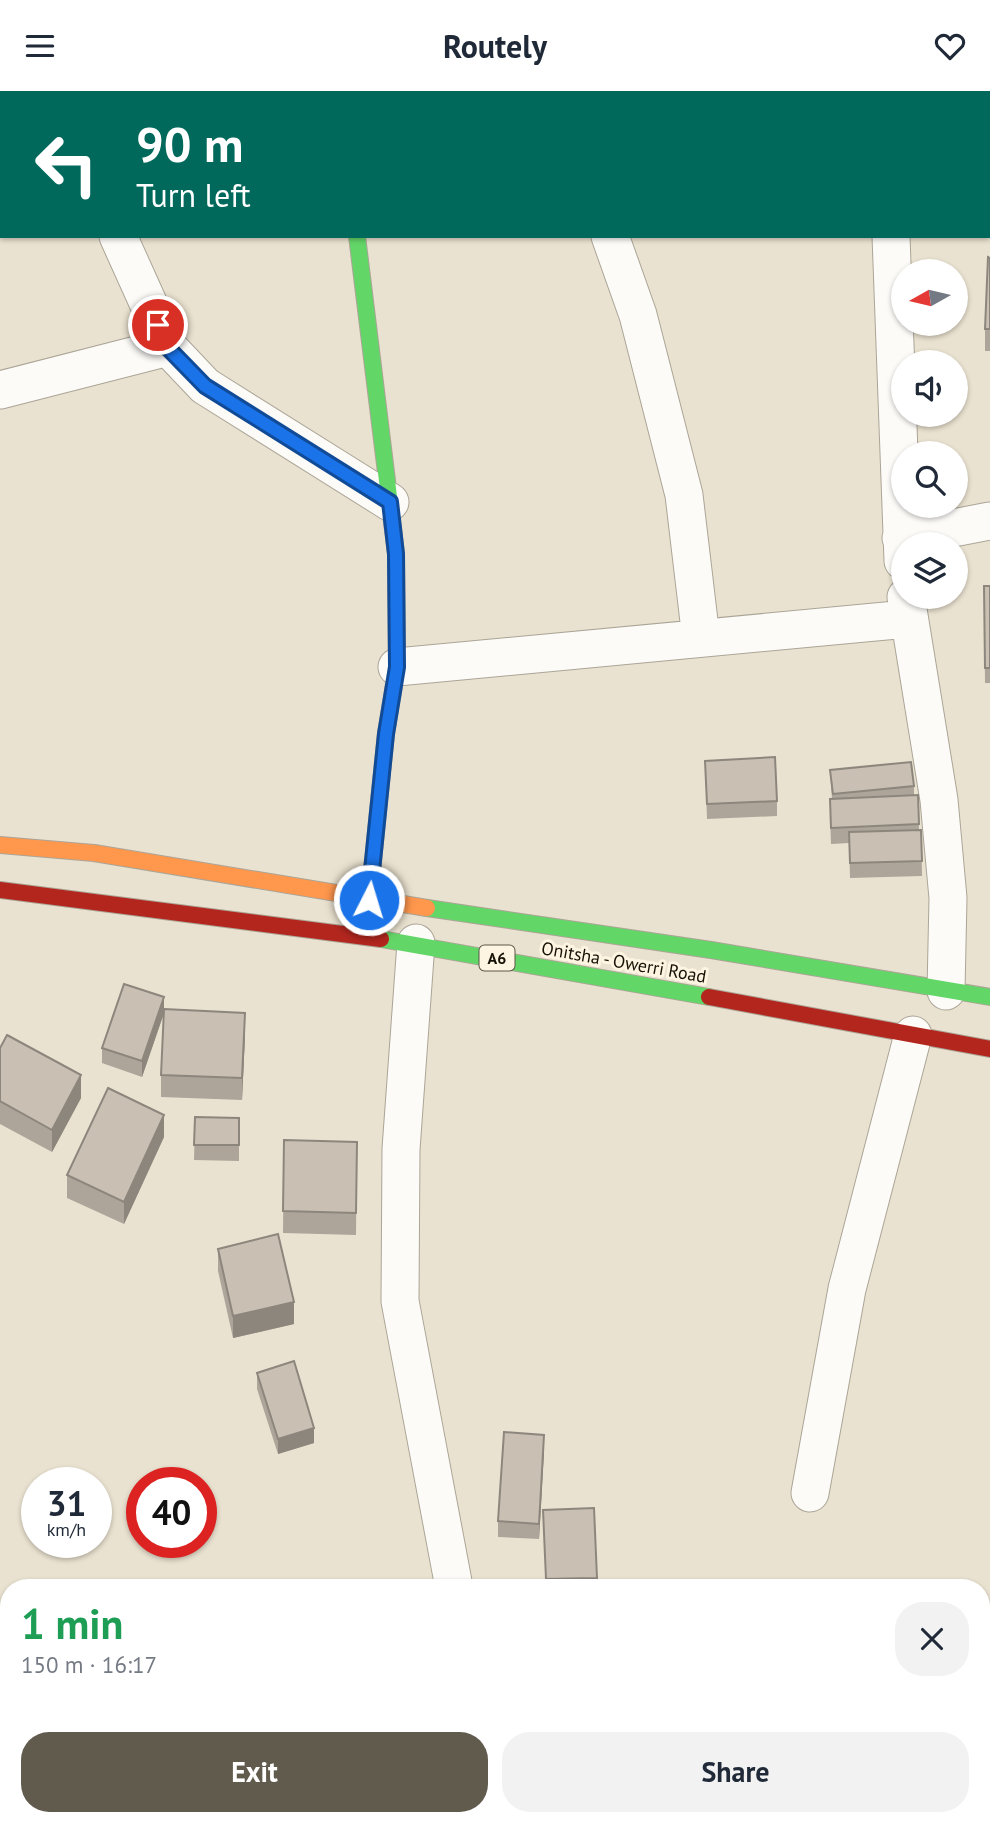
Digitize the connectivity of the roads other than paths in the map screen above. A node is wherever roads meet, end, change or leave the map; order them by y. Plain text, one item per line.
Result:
1 (119, 238) edge
2 (357, 238) edge
3 (611, 238) edge
4 (891, 238) edge
5 (167, 347) junction
6 (0, 390) edge
7 (390, 502) junction
8 (990, 521) edge
9 (901, 532) edge
10 (957, 532) edge
11 (899, 609) edge
12 (906, 609) edge
13 (701, 638) junction
14 (397, 667) junction
15 (0, 845) edge
16 (0, 890) edge
17 (369, 900) junction
18 (416, 943) junction
19 (946, 991) junction
20 (990, 997) edge
21 (913, 1035) junction
22 (990, 1049) edge
23 (810, 1493) dead end
24 (452, 1579) edge

1 - 5 street
2 - 7 main road
3 - 13 street
4 - 9 street
5 - 6 street
5 - 7 street
7 - 14 main road
8 - 10 street
11 - 13 street
12 - 19 street
13 - 14 street
14 - 17 main road
15 - 17 main road, Onitsha - Owerri Road / A6
16 - 18 main road, Onitsha - Owerri Road / A6
17 - 19 main road, Onitsha - Owerri Road / A6
18 - 21 main road, Onitsha - Owerri Road / A6
18 - 24 street
19 - 20 main road, Onitsha - Owerri Road / A6
21 - 22 main road, Onitsha - Owerri Road / A6
21 - 23 street

